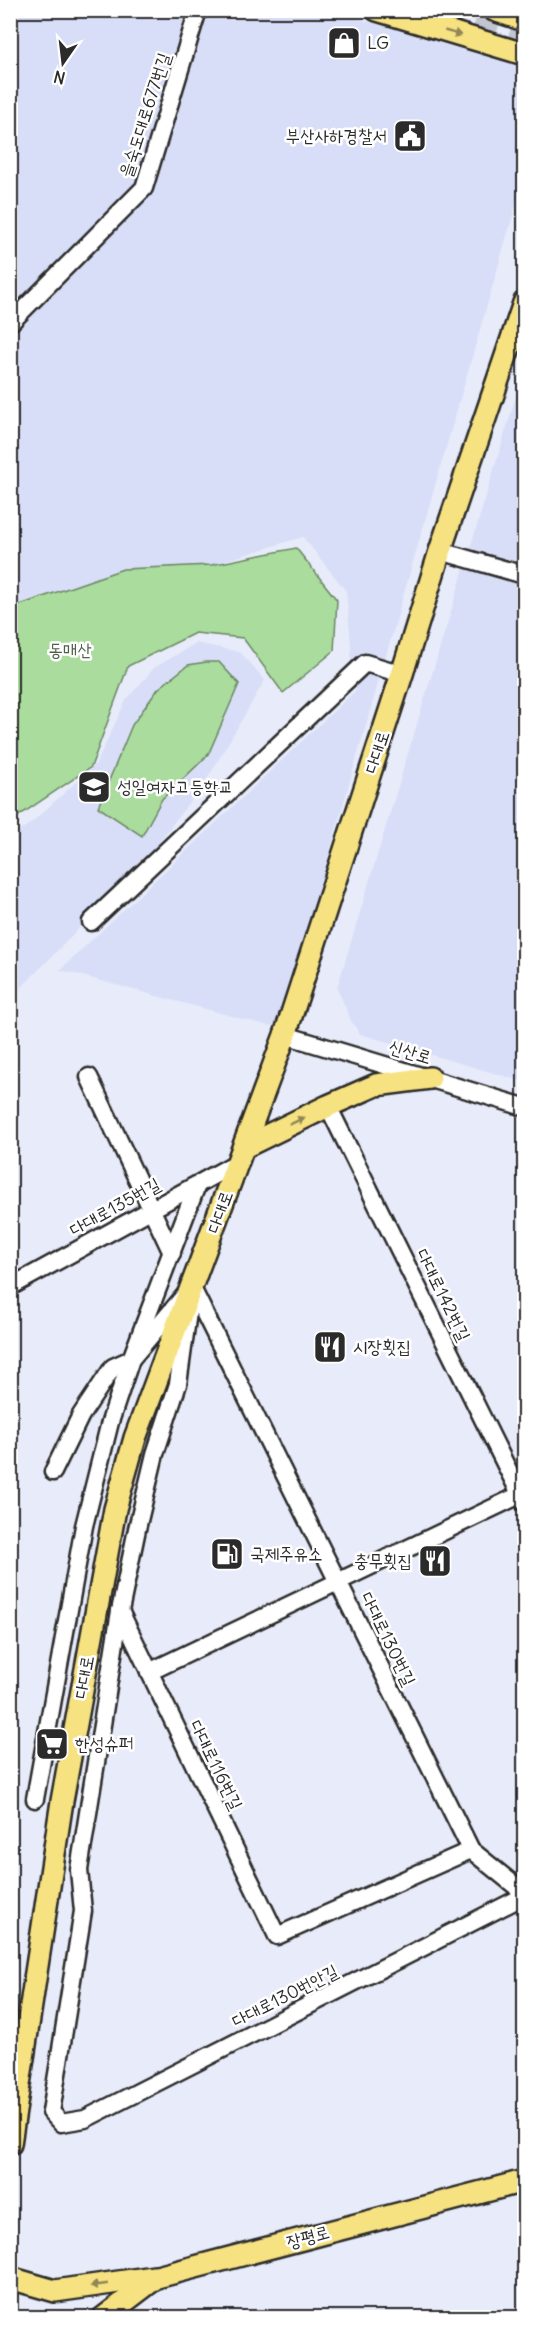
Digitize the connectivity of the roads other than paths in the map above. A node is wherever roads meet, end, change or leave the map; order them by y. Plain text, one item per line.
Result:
1 (198, 10) edge
2 (377, 10) edge
3 (494, 10) edge
4 (524, 20) edge
5 (525, 54) edge
6 (525, 303) edge
7 (10, 323) edge
8 (440, 551) junction
9 (525, 575) edge
10 (402, 675) junction
11 (91, 922) dead end
12 (285, 1035) junction
13 (89, 1077) dead end
14 (430, 1078) junction
15 (327, 1106) junction
16 (525, 1107) edge
17 (241, 1155) junction
18 (197, 1185) junction
19 (152, 1210) junction
20 (172, 1254) junction
21 (10, 1287) edge
22 (192, 1288) junction
23 (131, 1359) junction
24 (53, 1472) dead end
25 (523, 1497) edge
26 (338, 1582) junction
27 (120, 1611) junction
28 (150, 1672) junction
29 (35, 1799) dead end
30 (471, 1850) junction
31 (525, 1895) edge
32 (10, 2144) edge
33 (525, 2181) edge
34 (157, 2277) junction
35 (10, 2278) edge
36 (103, 2318) edge

1 - 7 street, 을숙도대로677번길
2 -> 5 main road
3 - 4 main road
6 - 8 main road, 다대로
8 - 9 street
8 - 10 main road, 다대로
10 - 11 street
10 - 12 main road, 다대로
12 - 14 street, 신산로
12 - 17 main road, 다대로
13 - 19 street
14 - 15 main road
14 - 16 street, 신산로
17 -> 15 main road
15 - 25 street, 다대로142번길
17 - 18 street, 다대로135번길
17 - 22 main road, 다대로
18 - 19 street, 다대로135번길
18 - 20 street
19 - 20 street
19 - 21 street, 다대로135번길
20 - 23 street
22 - 23 street
22 - 26 street, 다대로130번길
22 - 27 street
22 - 32 main road, 다대로
23 - 24 street
23 - 29 street
25 - 26 street
26 - 28 street
26 - 30 street, 다대로130번길
27 - 28 street, 다대로116번길
27 - 31 street, 다대로130번안길
28 - 30 street, 다대로116번길
30 - 31 street, 다대로130번길
33 - 34 main road, 장평로
34 -> 35 main road
34 - 36 main road, 장평로

